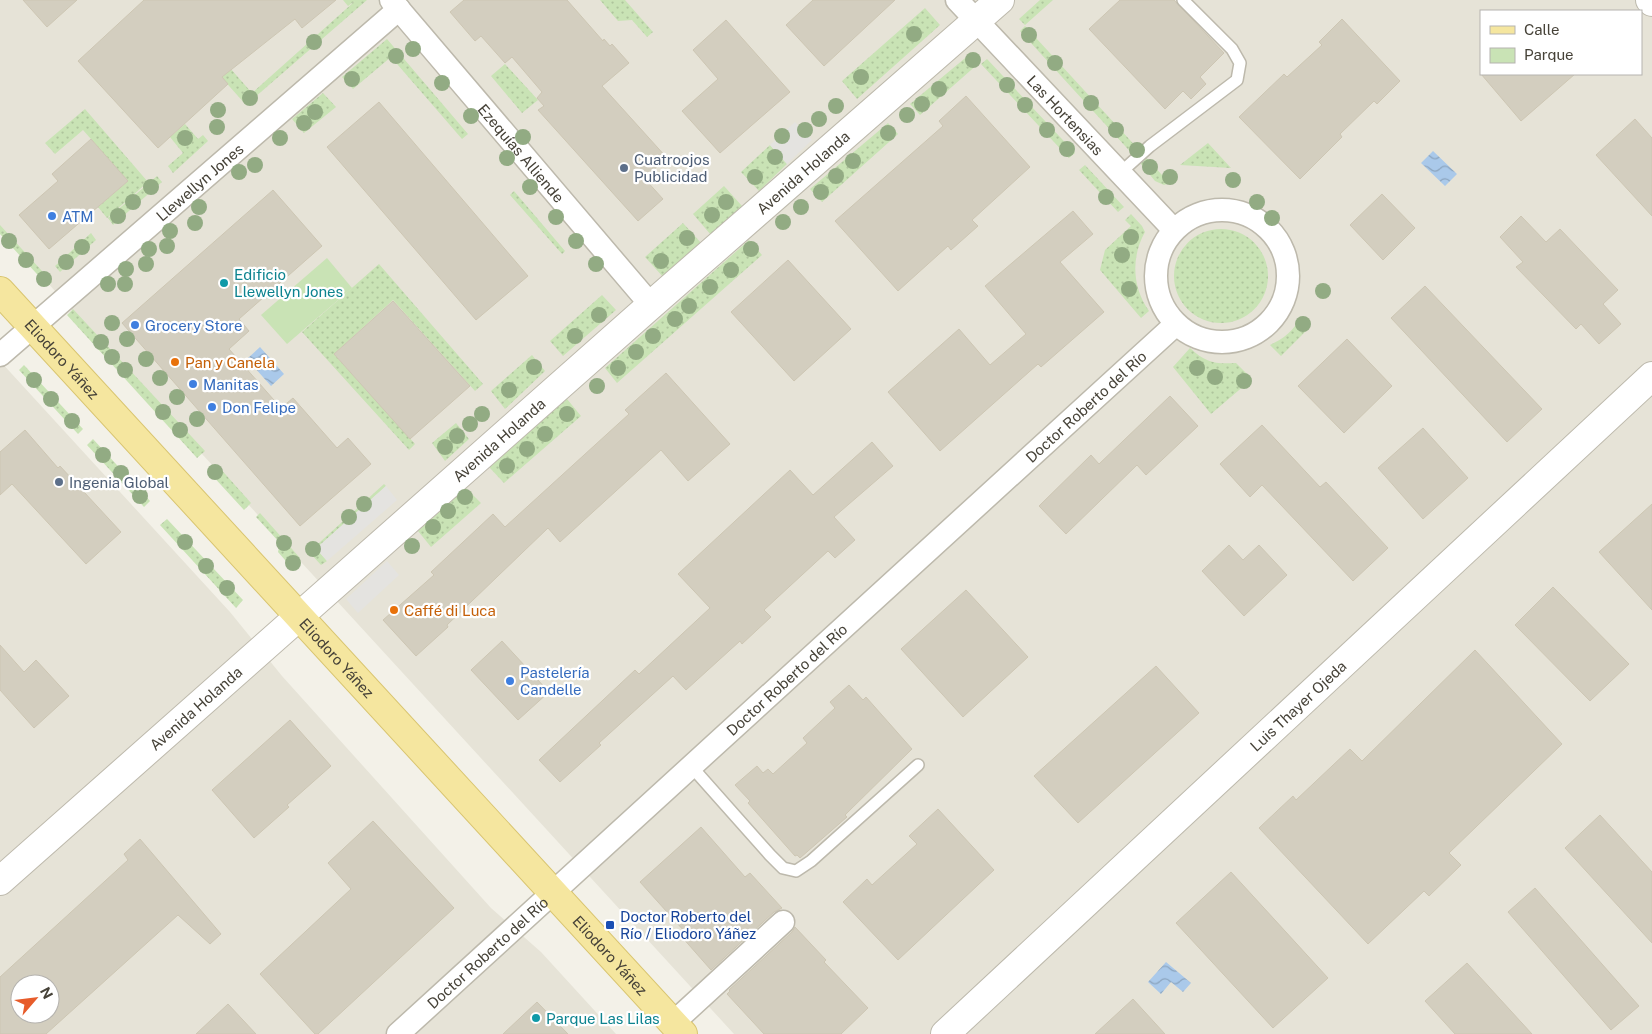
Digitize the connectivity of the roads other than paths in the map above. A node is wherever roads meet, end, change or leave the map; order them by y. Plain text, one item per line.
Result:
1 (957, 0) edge
2 (1000, 0) edge
3 (1183, 0) edge
4 (395, 5) edge
5 (977, 21) junction
6 (1120, 173) junction
7 (1174, 230) junction
8 (0, 291) edge
9 (651, 305) junction
10 (1176, 324) junction
11 (33, 326) junction
12 (0, 355) edge
13 (1652, 376) edge
14 (300, 616) junction
15 (918, 765) dead end
16 (691, 766) junction
17 (0, 881) edge
18 (553, 893) junction
19 (783, 922) dead end
20 (678, 1029) edge
21 (398, 1034) edge
22 (945, 1034) edge

1 - 5 street, Las Hortensias
2 - 5 street, Avenida Holanda
3 - 6 lane
4 - 9 street, Ezequías Alliende
4 - 11 street, Llewellyn Jones
5 - 6 street, Las Hortensias
5 - 9 street, Avenida Holanda
6 - 7 street, Las Hortensias
7 - 10 street
7 - 10 street
8 - 11 main road, Eliodoro Yáñez
9 - 14 street, Avenida Holanda
10 - 16 street, Doctor Roberto del Río
11 - 12 street, Llewellyn Jones
11 - 14 main road, Eliodoro Yáñez
13 - 22 street, Luis Thayer Ojeda
14 - 17 street, Avenida Holanda
14 - 18 main road, Eliodoro Yáñez
15 - 16 lane
16 - 18 street, Doctor Roberto del Río
18 - 20 main road, Eliodoro Yáñez
18 - 21 street, Doctor Roberto del Río
19 - 20 street, Eliodoro Yáñez

